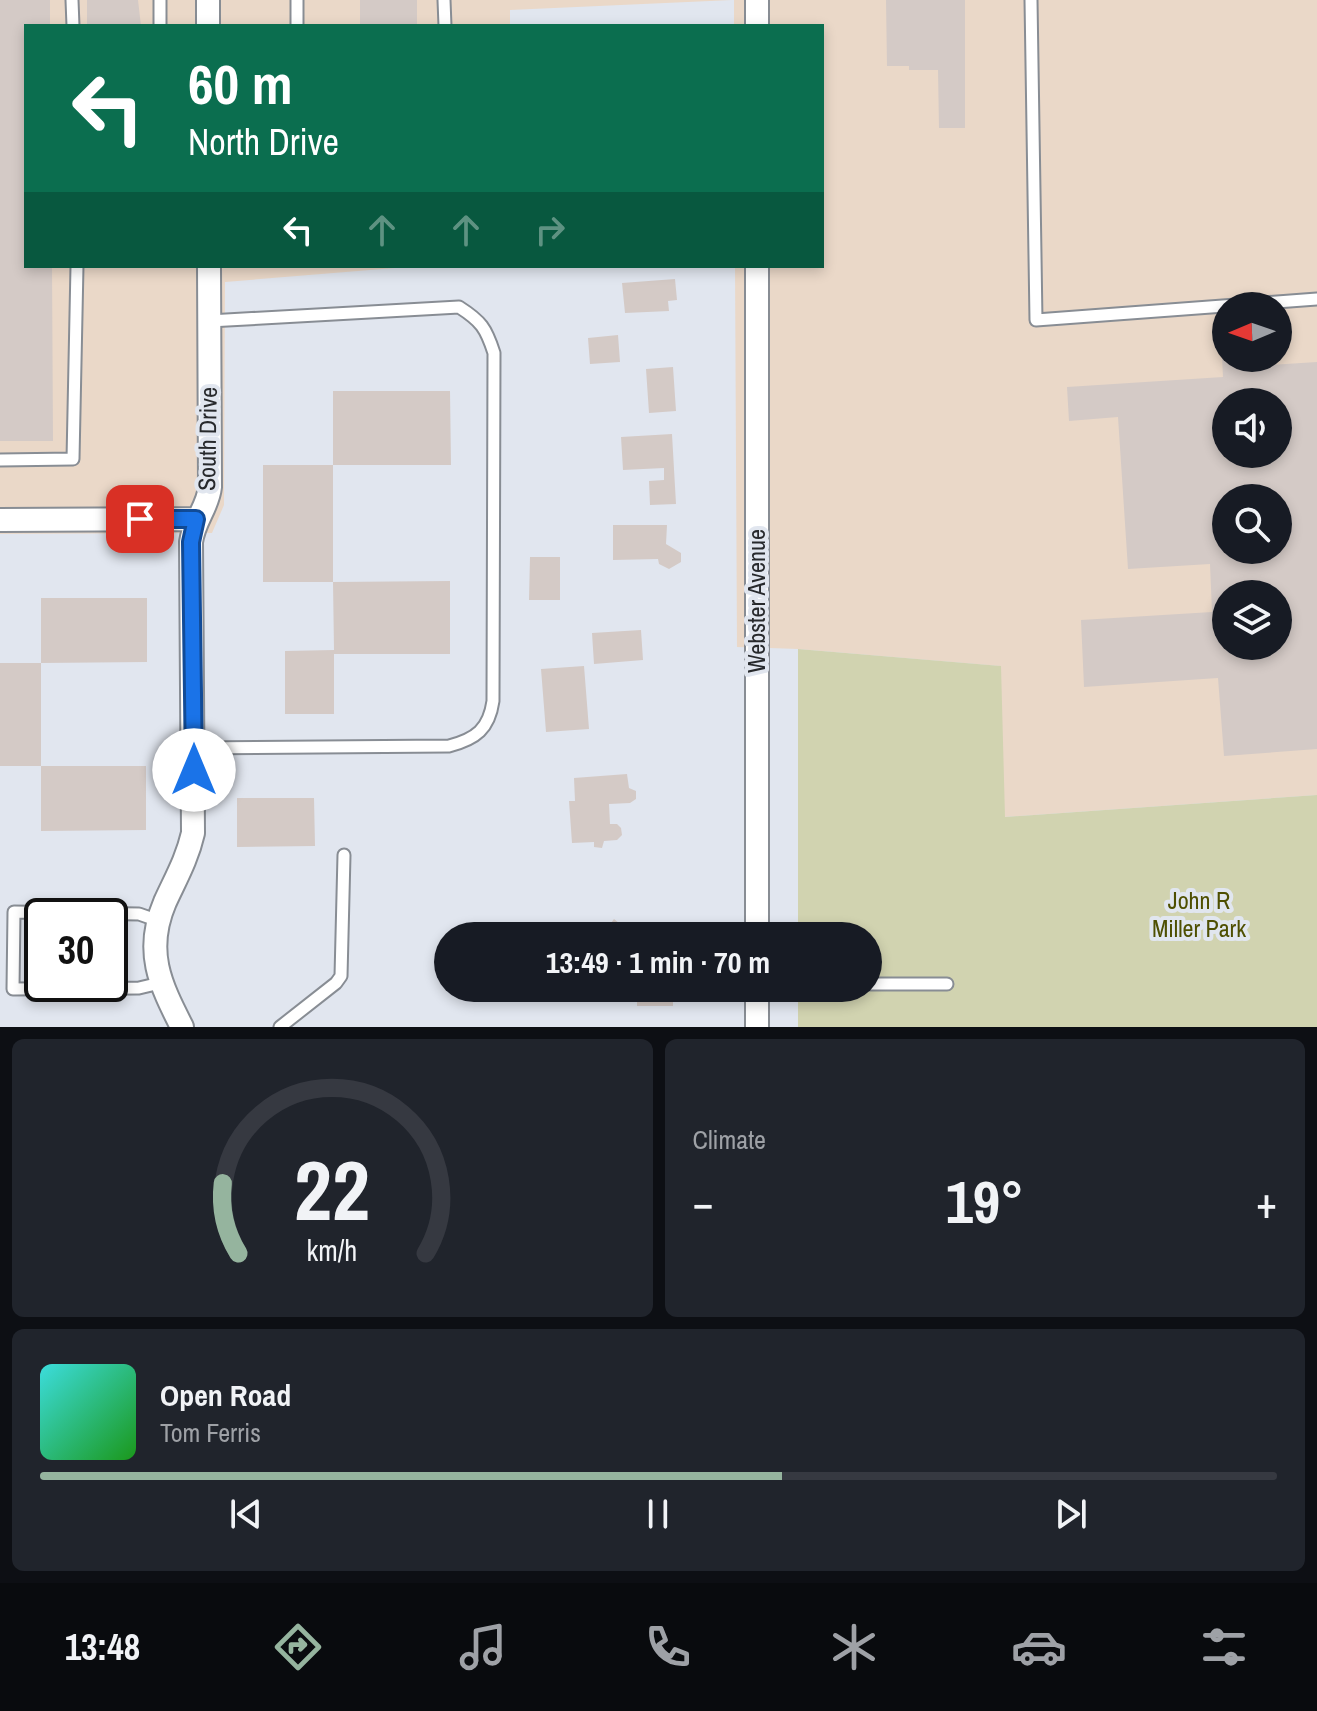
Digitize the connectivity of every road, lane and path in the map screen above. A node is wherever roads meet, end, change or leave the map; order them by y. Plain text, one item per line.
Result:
1 (72, 0) edge
2 (160, 0) edge
3 (208, 0) edge
4 (297, 0) edge
5 (444, 0) edge
6 (757, 0) edge
7 (1031, 0) edge
8 (73, 24) edge
9 (160, 24) edge
10 (208, 24) edge
11 (297, 24) edge
12 (445, 24) edge
13 (757, 24) edge
14 (77, 268) edge
15 (209, 268) edge
16 (757, 268) edge
17 (1317, 299) edge
18 (209, 321) junction
19 (0, 460) edge
20 (196, 519) junction
21 (0, 520) edge
22 (194, 748) junction
23 (344, 855) dead end
24 (159, 921) junction
25 (757, 922) edge
26 (160, 983) junction
27 (882, 984) edge
28 (947, 984) dead end
29 (757, 1002) edge
30 (182, 1027) edge
31 (280, 1027) edge
32 (757, 1027) edge

1 - 8 lane
2 - 9 lane
3 - 10 street
4 - 11 lane
5 - 12 lane
6 - 13 street
7 - 17 lane
14 - 19 lane
15 - 18 street, South Drive
16 - 25 street, Webster Avenue
18 - 20 street, South Drive
18 - 22 lane
20 - 21 street
20 - 22 street, South Drive
22 - 24 street, South Drive
23 - 31 lane
24 - 26 street, South Drive
24 - 26 lane
26 - 30 street, South Drive
27 - 28 lane
29 - 32 street

